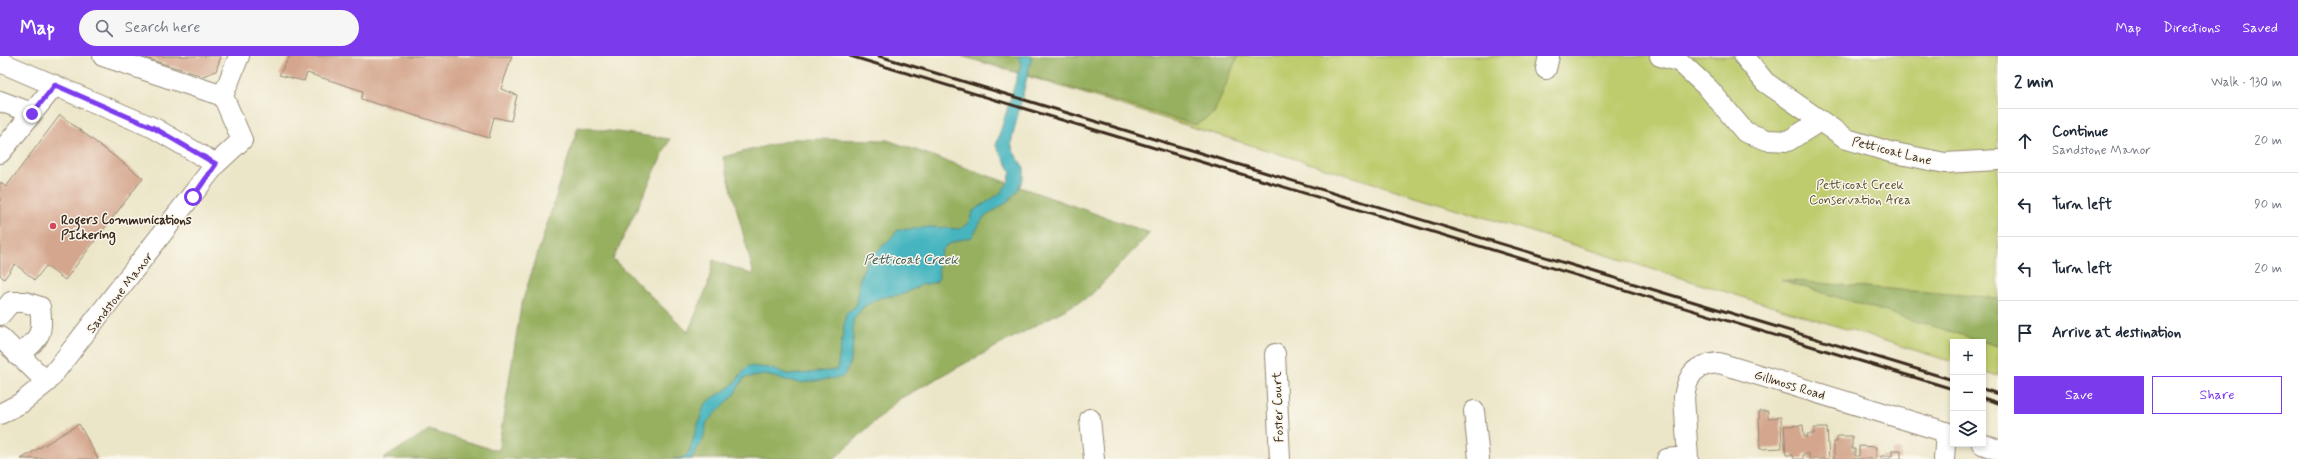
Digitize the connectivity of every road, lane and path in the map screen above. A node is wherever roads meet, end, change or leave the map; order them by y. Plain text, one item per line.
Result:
1 (103, 56) edge
2 (239, 56) edge
3 (1660, 56) edge
4 (1744, 56) edge
5 (0, 62) edge
6 (55, 85) junction
7 (223, 96) junction
8 (0, 101) edge
9 (32, 114) junction
10 (1820, 121) junction
11 (0, 153) edge
12 (1998, 160) edge
13 (216, 164) junction
14 (0, 315) edge
15 (0, 337) edge
16 (1275, 354) dead end
17 (18, 356) junction
18 (47, 382) junction
19 (1474, 411) dead end
20 (0, 414) edge
21 (1090, 419) dead end
22 (1949, 434) edge
23 (1986, 446) edge
24 (1998, 450) edge
25 (1688, 458) edge
26 (1094, 459) edge
27 (1280, 459) edge
28 (1479, 459) edge
29 (1667, 459) edge
30 (1944, 459) edge

1 - 7 street
2 - 7 street
3 - 10 street
4 - 10 street, Petticoat Lane
5 - 6 street
6 - 9 street
6 - 13 street
7 - 13 street, Sandstone Manor
8 - 9 street
9 - 11 street
10 - 12 street, Petticoat Lane
13 - 18 street, Sandstone Manor
14 - 17 street
15 - 17 street
16 - 27 street, Foster Court
17 - 18 street
18 - 20 street, Sandstone Manor
19 - 28 street
21 - 26 street
22 - 25 street, Gillmoss Road
22 - 30 street, Gillmoss Road
23 - 24 street
25 - 29 street

